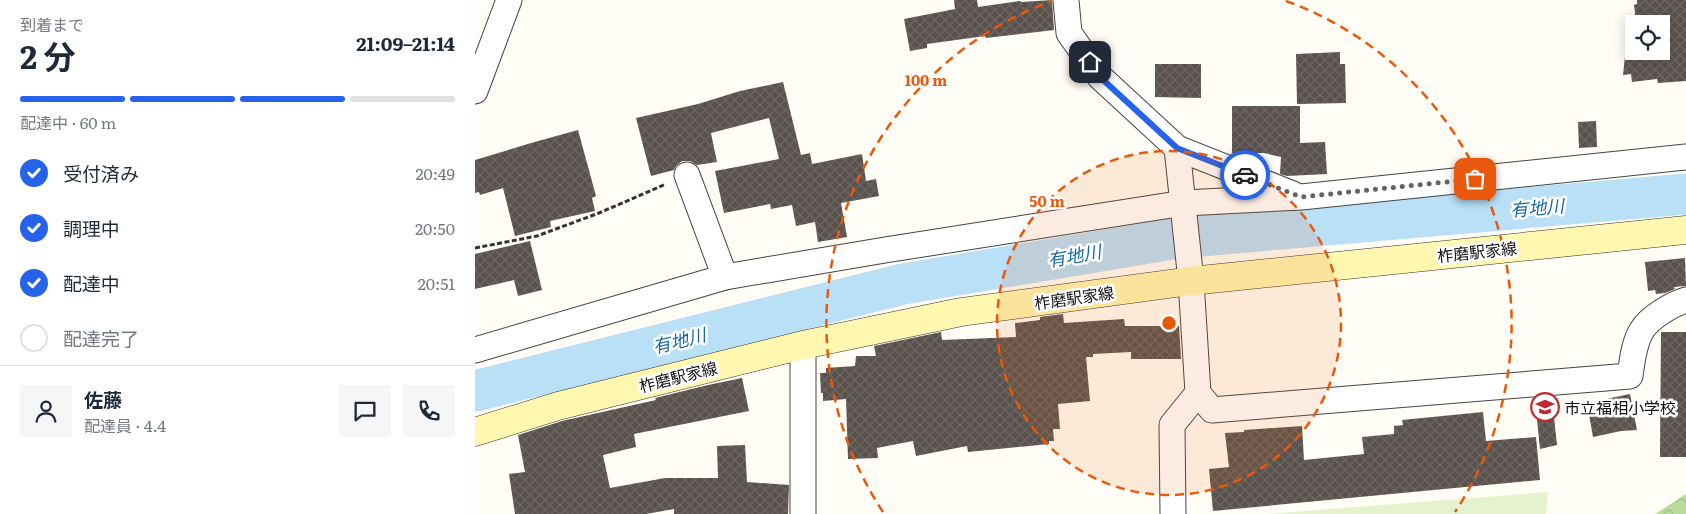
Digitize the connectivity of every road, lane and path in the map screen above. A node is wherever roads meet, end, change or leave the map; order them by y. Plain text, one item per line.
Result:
1 (509, 0) edge
2 (1066, 0) edge
3 (475, 91) edge
4 (1177, 148) junction
5 (1686, 157) edge
6 (687, 175) joint
7 (1301, 197) junction
8 (1184, 203) junction
9 (1686, 230) edge
10 (475, 248) edge
11 (725, 277) junction
12 (1191, 281) junction
13 (1686, 300) edge
14 (803, 345) junction
15 (475, 350) edge
16 (1198, 392) junction
17 (475, 432) edge
18 (803, 514) edge
19 (1173, 514) edge

1 - 3 street
2 - 4 street
4 - 7 street
4 - 8 street
5 - 7 street
6 - 10 path
6 - 11 street
7 - 8 street
8 - 11 street
8 - 12 street
9 - 12 main road, 柞磨駅家線
11 - 15 street
12 - 14 main road, 柞磨駅家線
12 - 16 street
13 - 16 street
14 - 17 main road, 柞磨駅家線
14 - 18 street
16 - 19 street

